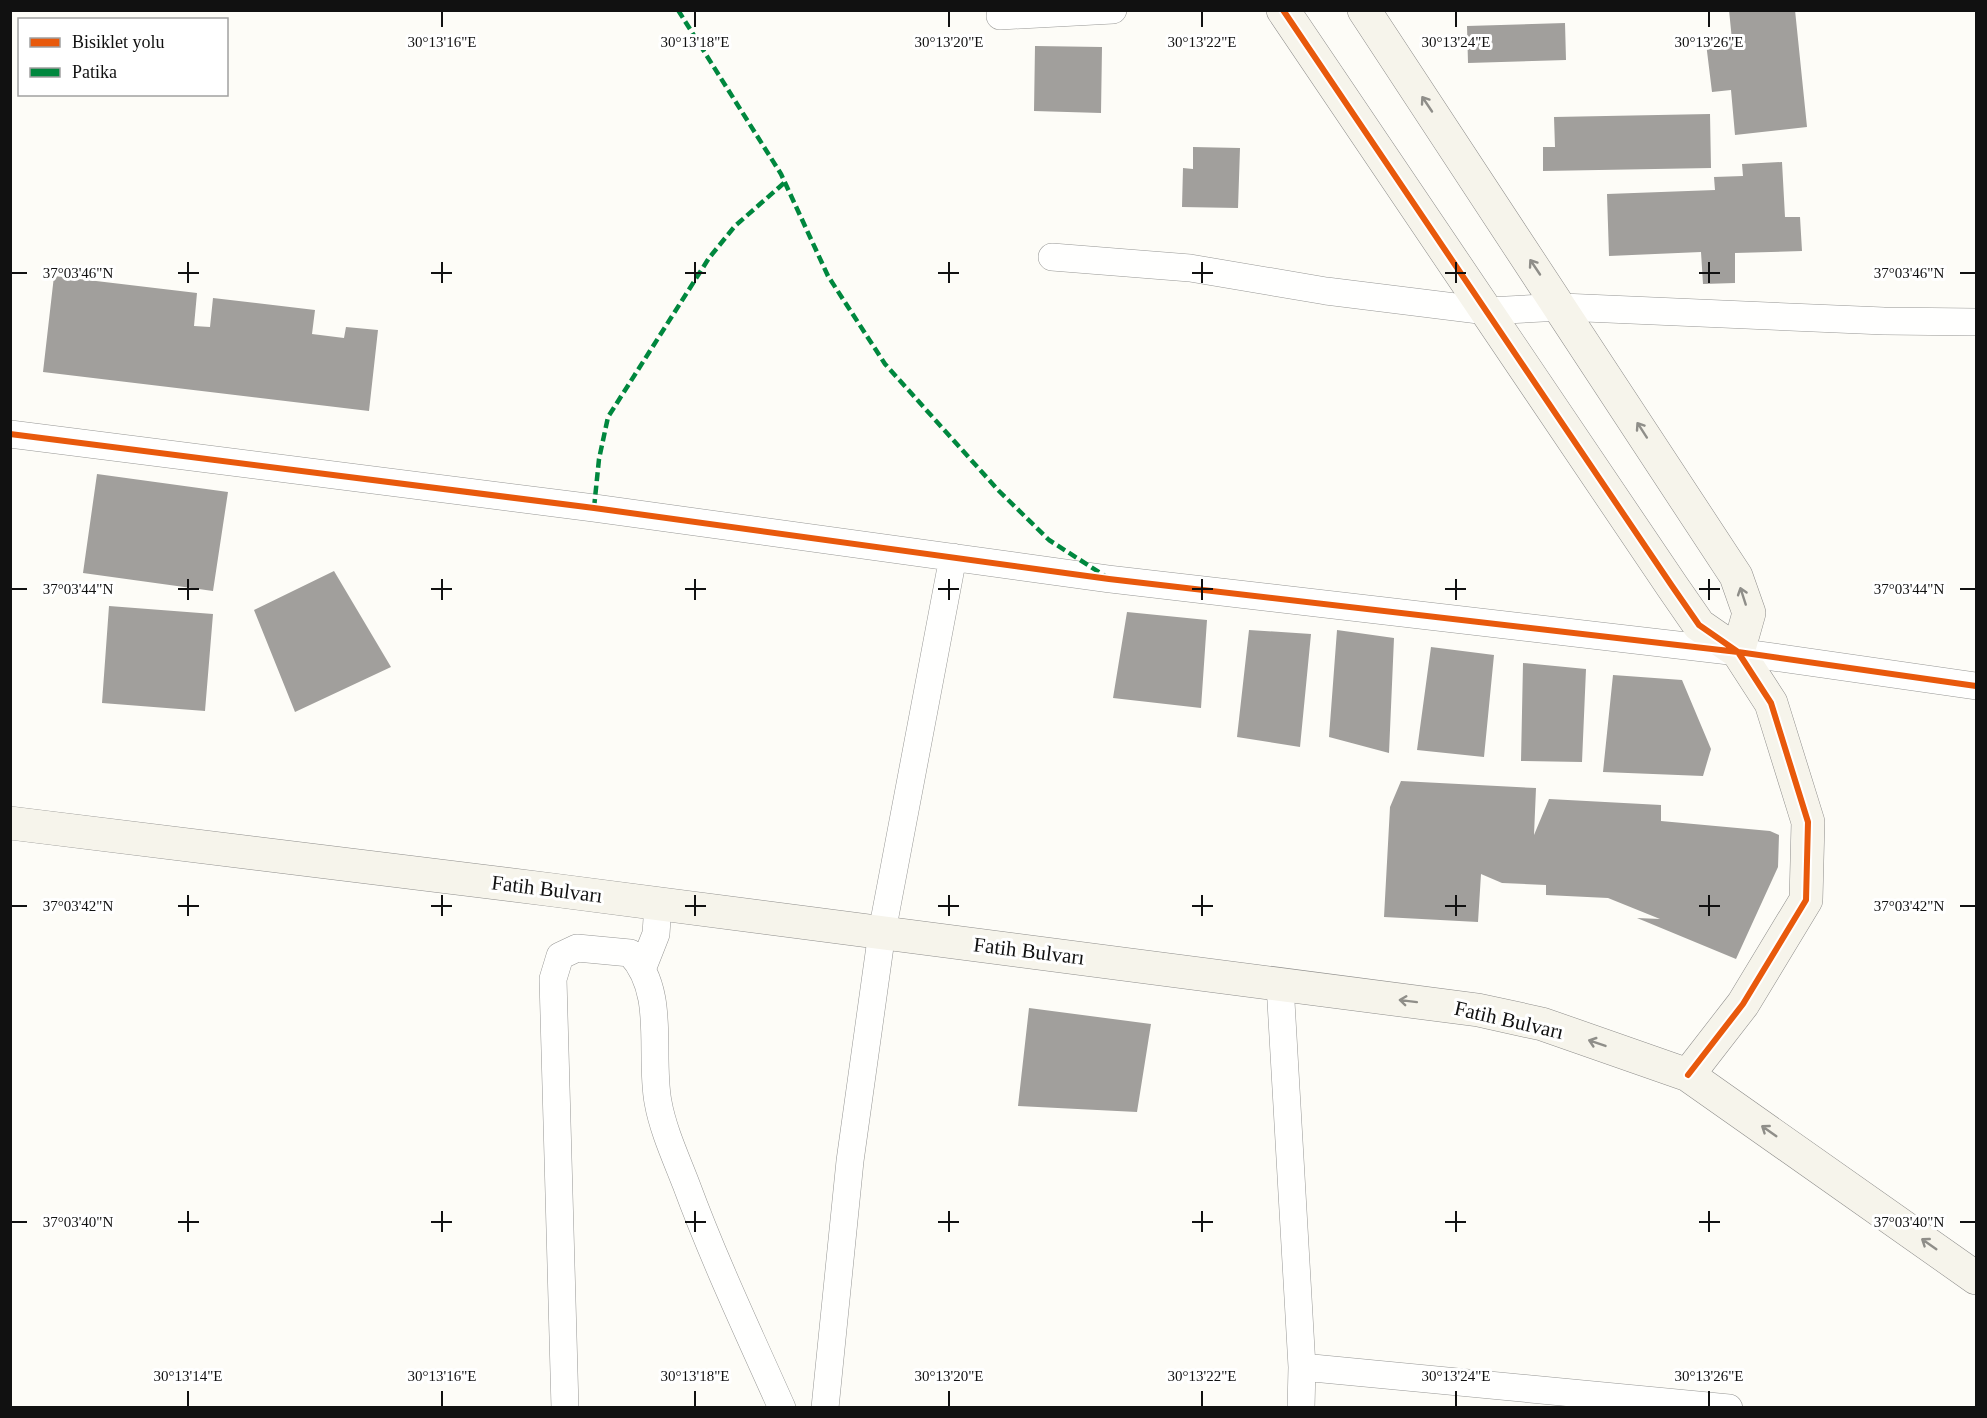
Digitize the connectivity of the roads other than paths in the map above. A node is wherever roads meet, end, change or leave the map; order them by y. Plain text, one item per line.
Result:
1 (1113, 10) edge
2 (1283, 10) edge
3 (1365, 10) edge
4 (1000, 16) dead end
5 (1052, 257) dead end
6 (1562, 307) junction
7 (1487, 311) junction
8 (1977, 322) edge
9 (10, 434) edge
10 (953, 557) junction
11 (1738, 652) junction
12 (1977, 686) edge
13 (10, 823) edge
14 (658, 904) junction
15 (882, 932) junction
16 (643, 967) junction
17 (1280, 984) junction
18 (1688, 1075) junction
19 (1977, 1278) edge
20 (1302, 1367) junction
21 (565, 1407) edge
22 (782, 1407) edge
23 (825, 1407) edge
24 (1301, 1407) edge
25 (1729, 1407) edge

1 - 4 street
2 - 7 main road
6 -> 3 main road
5 - 7 street
6 - 7 street
6 - 8 street
11 -> 6 main road
7 - 11 main road
9 - 10 street
10 - 11 street
10 - 15 street
11 - 12 street
11 - 18 main road
13 - 14 main road, Fatih Bulvarı
14 - 15 main road, Fatih Bulvarı
14 - 16 street
15 - 17 main road, Fatih Bulvarı
15 - 23 street
16 - 21 street
16 - 22 street
18 -> 17 main road, Fatih Bulvarı
17 - 20 street
19 -> 18 main road, Fatih Bulvarı
20 - 24 street
20 - 25 street

